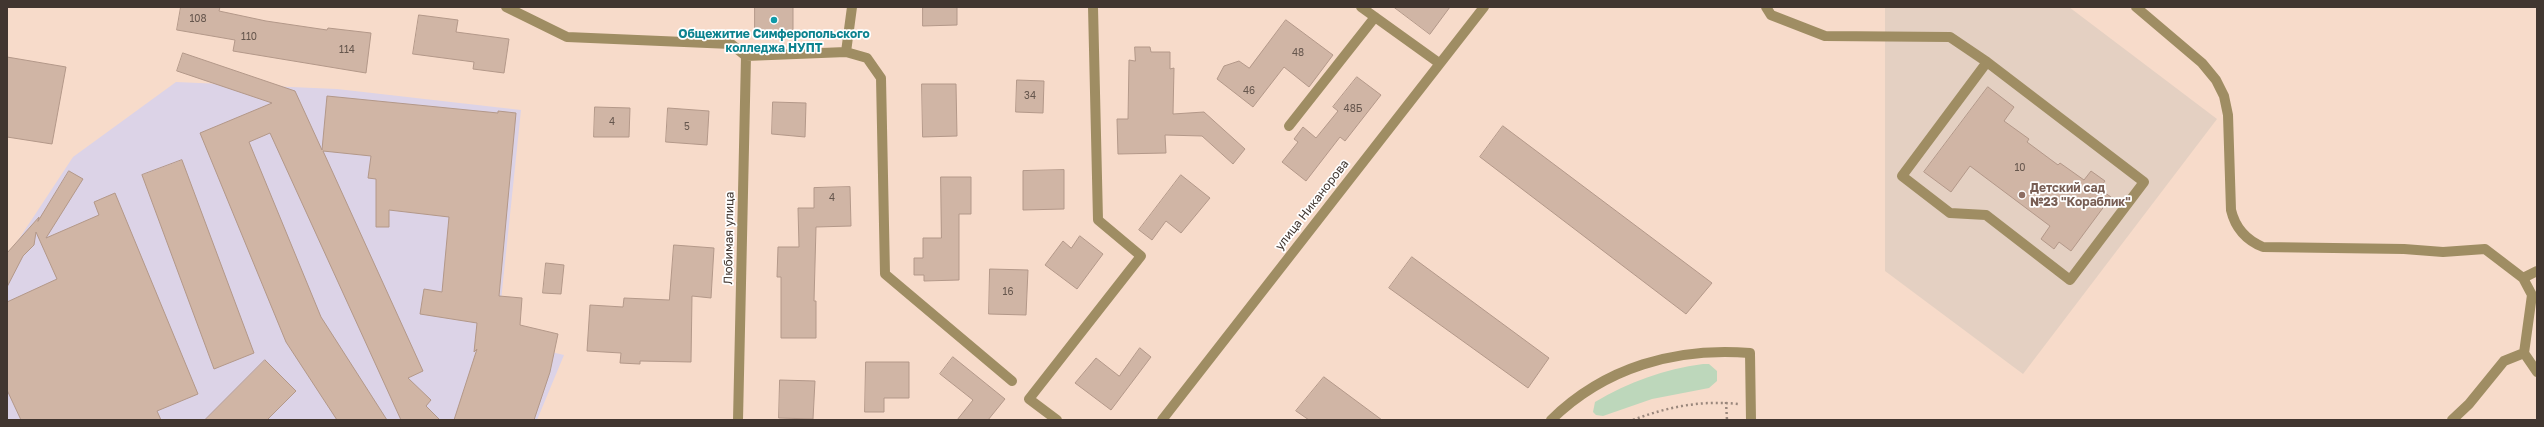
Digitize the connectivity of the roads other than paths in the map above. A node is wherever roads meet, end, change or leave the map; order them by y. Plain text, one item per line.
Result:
1 (506, 7) edge
2 (852, 7) edge
3 (1094, 7) edge
4 (1361, 7) edge
5 (1484, 7) edge
6 (1766, 7) edge
7 (2136, 7) edge
8 (1375, 17) junction
9 (846, 52) junction
10 (746, 56) junction
11 (1987, 62) junction
12 (1438, 63) junction
13 (1289, 126) dead end
14 (2537, 271) edge
15 (2523, 278) junction
16 (2524, 354) junction
17 (2537, 372) edge
18 (1012, 381) dead end
19 (738, 420) edge
20 (1057, 420) edge
21 (1162, 420) edge
22 (1552, 420) edge
23 (1751, 420) edge
24 (2452, 420) edge

1 - 10 street
2 - 9 street
3 - 20 street
4 - 8 street
5 - 12 street, улица Никанорова
6 - 11 street
7 - 15 street
8 - 12 street
8 - 13 street
9 - 10 street
9 - 18 street
10 - 19 street, Любимая улица
11 - 11 street
12 - 21 street, улица Никанорова
14 - 15 street
15 - 16 street
16 - 17 street
16 - 24 street
22 - 23 street

